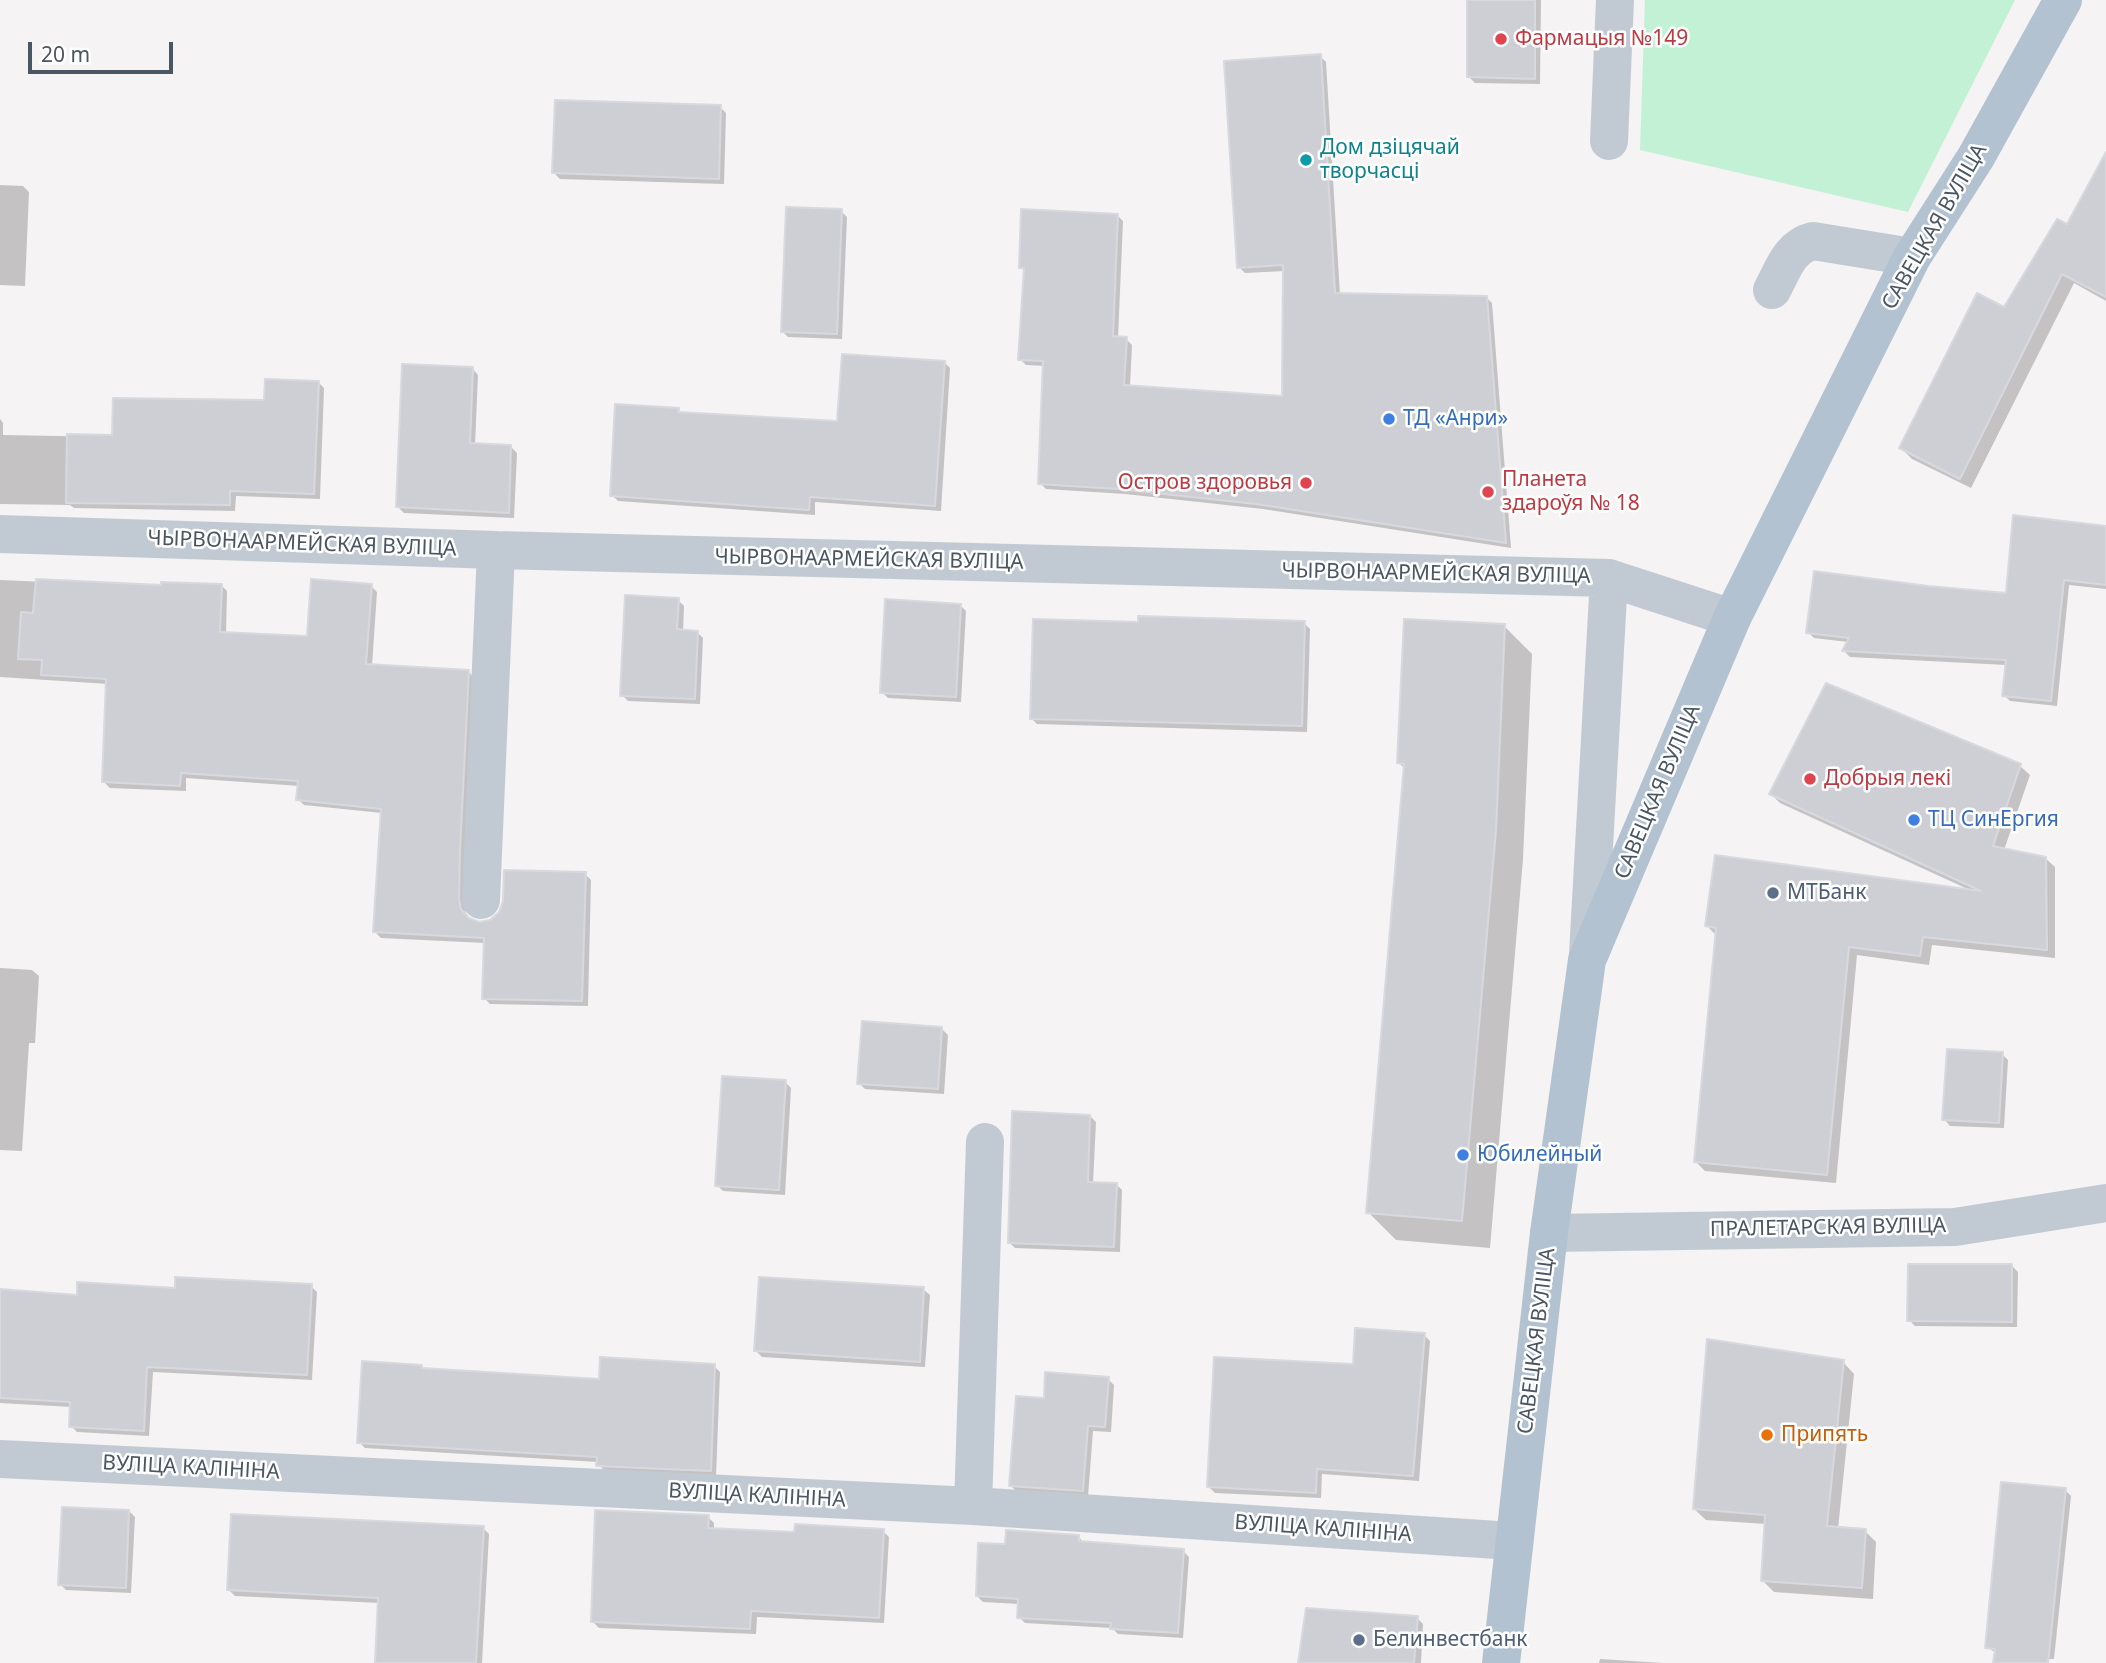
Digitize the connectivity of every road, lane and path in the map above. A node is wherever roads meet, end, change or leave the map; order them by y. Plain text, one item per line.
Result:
1 (1615, 0) edge
2 (2063, 0) edge
3 (1609, 141) dead end
4 (1912, 257) junction
5 (1772, 290) dead end
6 (0, 534) edge
7 (496, 550) junction
8 (1609, 578) junction
9 (1732, 618) junction
10 (481, 900) dead end
11 (1587, 960) junction
12 (985, 1142) dead end
13 (2106, 1203) edge
14 (1549, 1233) junction
15 (0, 1459) edge
16 (973, 1506) junction
17 (1513, 1541) junction
18 (1501, 1663) edge

1 - 3 street
2 - 4 main road, САВЕЦКАЯ ВУЛІЦА
4 - 5 street
4 - 9 main road, САВЕЦКАЯ ВУЛІЦА
6 - 7 street, ЧЫРВОНААРМЕЙСКАЯ ВУЛІЦА
7 - 8 street, ЧЫРВОНААРМЕЙСКАЯ ВУЛІЦА
7 - 10 street
8 - 9 street, ЧЫРВОНААРМЕЙСКАЯ ВУЛІЦА
8 - 11 street
9 - 11 main road, САВЕЦКАЯ ВУЛІЦА
11 - 14 main road, САВЕЦКАЯ ВУЛІЦА
12 - 16 street
13 - 14 street, ПРАЛЕТАРСКАЯ ВУЛІЦА
14 - 17 main road, САВЕЦКАЯ ВУЛІЦА
15 - 16 street, ВУЛІЦА КАЛІНІНА
16 - 17 street, ВУЛІЦА КАЛІНІНА
17 - 18 main road, САВЕЦКАЯ ВУЛІЦА

